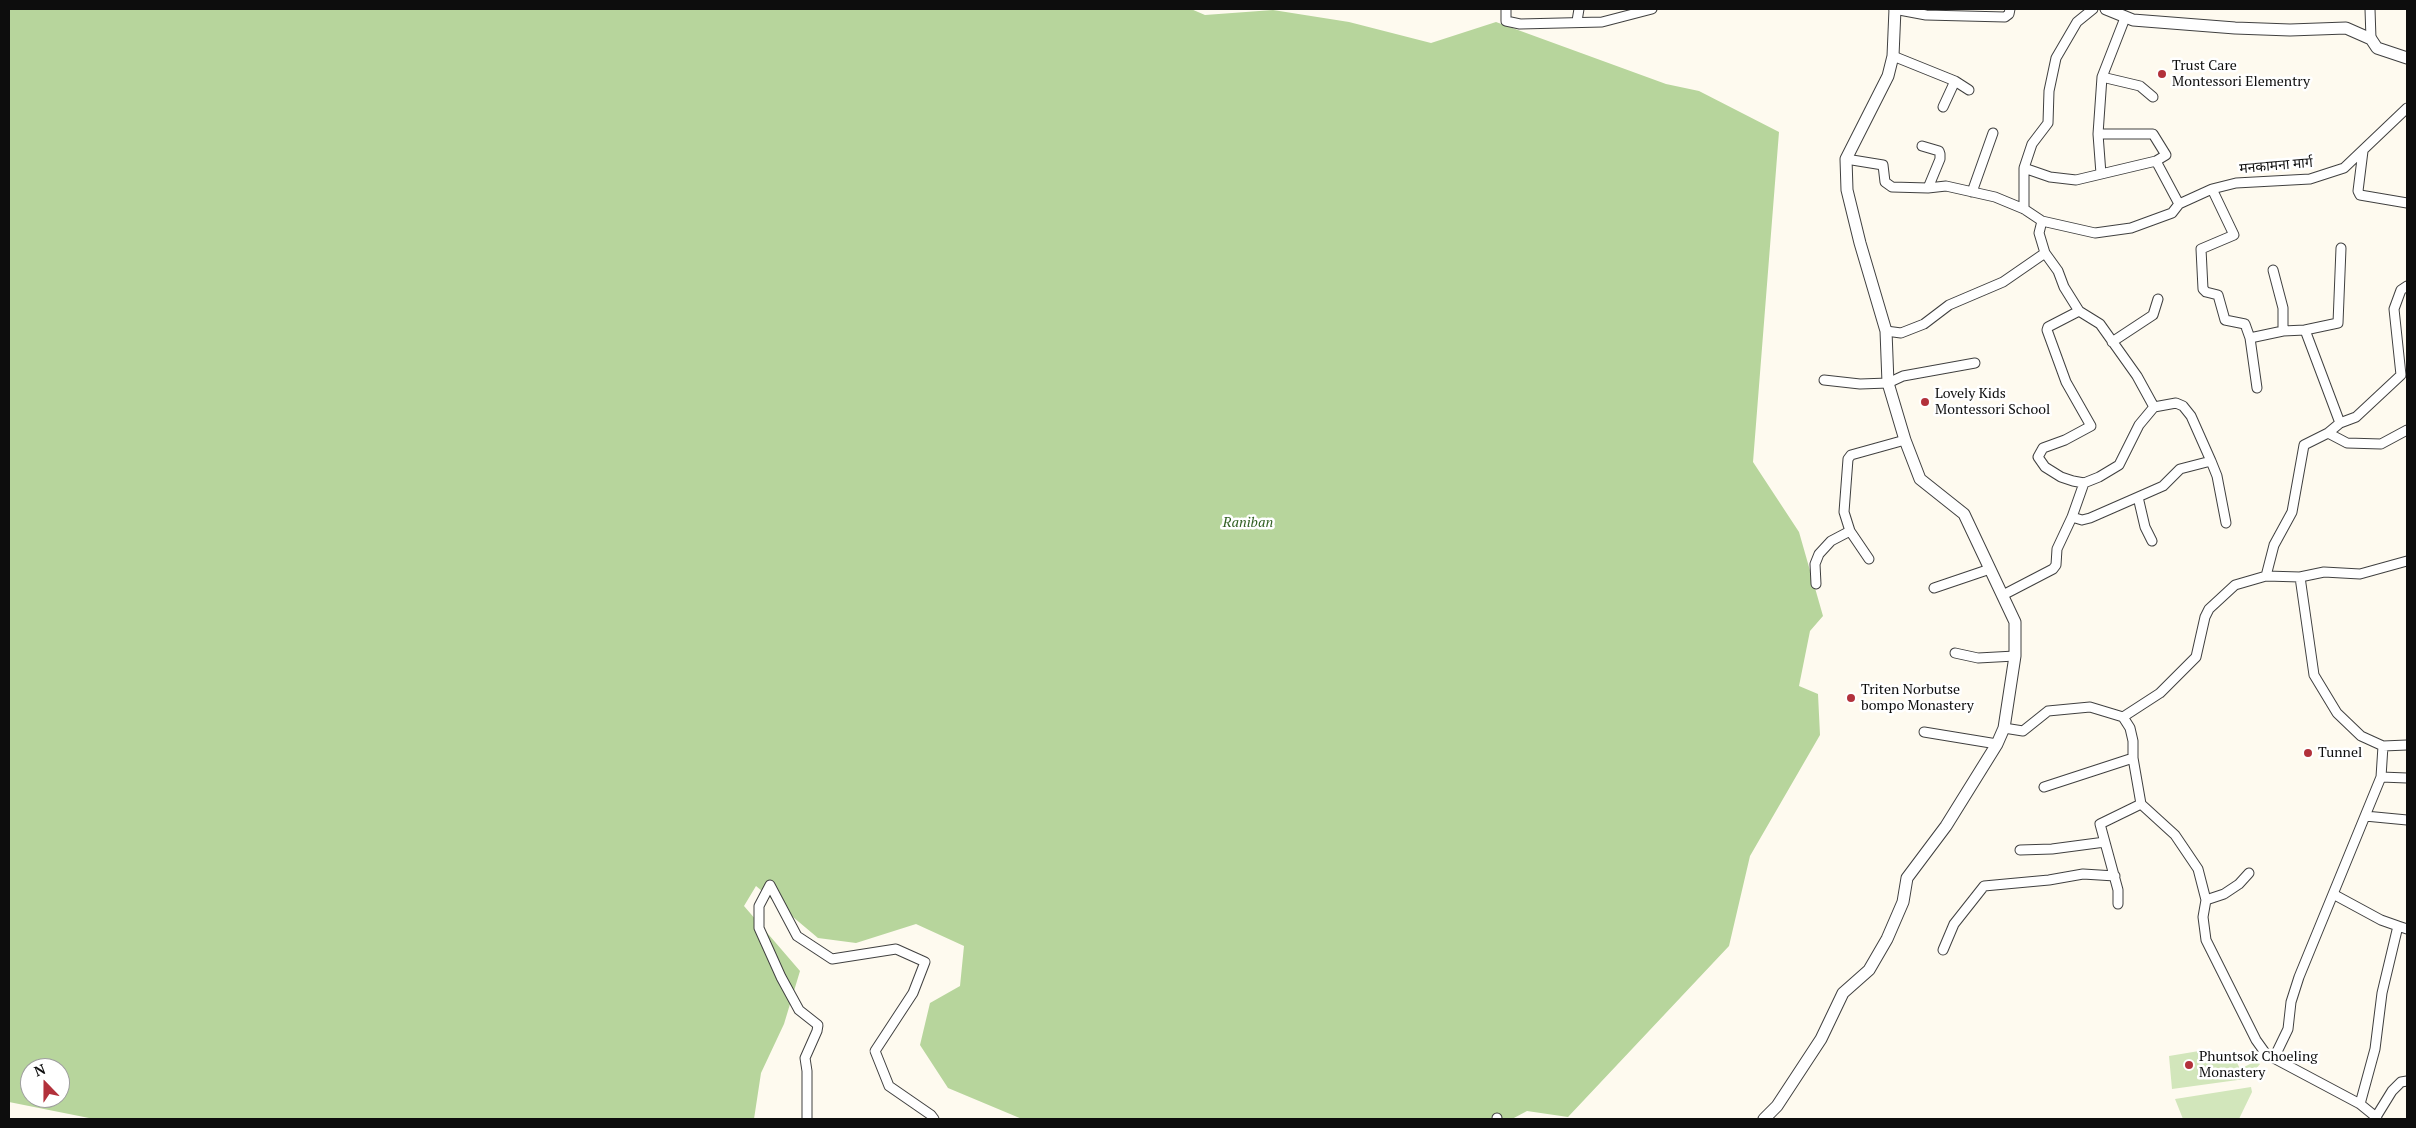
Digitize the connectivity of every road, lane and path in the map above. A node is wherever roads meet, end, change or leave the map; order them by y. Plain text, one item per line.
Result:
1 (1506, 9) edge
2 (1580, 9) edge
3 (1652, 9) edge
4 (1895, 9) edge
5 (2010, 9) edge
6 (2093, 9) edge
7 (2106, 9) edge
8 (2370, 9) edge
9 (2125, 18) junction
10 (1577, 21) junction
11 (2371, 39) junction
12 (1893, 56) junction
13 (2407, 58) edge
14 (2102, 77) junction
15 (1955, 81) junction
16 (1969, 90) dead end
17 (2153, 97) dead end
18 (1943, 107) dead end
19 (2407, 108) edge
20 (1993, 133) dead end
21 (2098, 134) junction
22 (1922, 146) dead end
23 (2363, 151) junction
24 (1846, 159) junction
25 (2156, 161) junction
26 (2024, 168) junction
27 (2101, 174) junction
28 (1928, 188) junction
29 (2212, 188) junction
30 (1972, 192) junction
31 (2407, 203) edge
32 (2179, 204) junction
33 (2024, 209) junction
34 (2042, 221) junction
35 (2341, 248) dead end
36 (2045, 253) junction
37 (2273, 270) dead end
38 (2407, 286) edge
39 (2158, 299) dead end
40 (2079, 311) junction
41 (2305, 330) junction
42 (1886, 331) junction
43 (2283, 331) junction
44 (2250, 338) junction
45 (2112, 342) junction
46 (1975, 363) dead end
47 (1824, 380) dead end
48 (1888, 383) junction
49 (2257, 388) dead end
50 (2154, 406) junction
51 (2340, 423) junction
52 (2407, 430) edge
53 (2328, 433) junction
54 (1905, 440) junction
55 (2211, 461) junction
56 (2084, 483) junction
57 (2138, 497) junction
58 (2072, 517) junction
59 (2226, 523) dead end
60 (1850, 531) junction
61 (2152, 542) dead end
62 (1870, 559) dead end
63 (2407, 561) edge
64 (1990, 569) junction
65 (2266, 576) junction
66 (2300, 577) junction
67 (1816, 584) dead end
68 (1934, 588) dead end
69 (2003, 595) junction
70 (1955, 653) dead end
71 (2015, 656) junction
72 (2123, 717) junction
73 (2004, 728) junction
74 (1924, 732) dead end
75 (1997, 744) junction
76 (2407, 745) edge
77 (2383, 746) junction
78 (2133, 758) junction
79 (2381, 777) junction
80 (2407, 778) edge
81 (2044, 787) dead end
82 (2142, 804) junction
83 (2365, 816) junction
84 (2407, 820) edge
85 (2105, 842) junction
86 (2020, 850) dead end
87 (2249, 873) dead end
88 (2115, 876) junction
89 (2333, 894) junction
90 (2206, 900) junction
91 (2118, 904) dead end
92 (2398, 926) junction
93 (2407, 929) edge
94 (1943, 950) dead end
95 (2274, 1058) junction
96 (2407, 1081) edge
97 (2360, 1104) junction
98 (2376, 1118) edge
99 (807, 1119) edge
100 (934, 1119) edge
101 (1764, 1119) edge

1 - 10 street
2 - 10 street
3 - 10 street
4 - 5 street
4 - 12 street
6 - 26 street
7 - 9 street
8 - 11 street
9 - 11 street
9 - 14 street
11 - 13 street
12 - 15 street
12 - 24 street
14 - 17 street
14 - 21 street
15 - 16 street
15 - 18 street
19 - 23 street, मनकामना मार्ग
20 - 30 street
21 - 25 street
21 - 27 street
22 - 28 street
23 - 29 street, मनकामना मार्ग
23 - 31 street
24 - 28 street, मनकामना मार्ग
24 - 42 street
25 - 27 street
25 - 32 street
26 - 27 street
26 - 33 street
28 - 30 street, मनकामना मार्ग
29 - 32 street, मनकामना मार्ग
29 - 44 street
30 - 33 street, मनकामना मार्ग
32 - 34 street, मनकामना मार्ग
33 - 34 street, मनकामना मार्ग
34 - 36 street
35 - 41 street
36 - 40 street
36 - 42 street
37 - 43 street
38 - 51 street
39 - 45 street
40 - 45 street
40 - 56 street
41 - 43 street
41 - 51 street
42 - 48 street
43 - 44 street
44 - 49 street
45 - 50 street
46 - 48 street
47 - 48 street
48 - 54 street
50 - 55 street
50 - 56 street
51 - 53 street
52 - 53 street
53 - 65 street
54 - 60 street
54 - 64 street
55 - 57 street
55 - 59 street
56 - 58 street
57 - 58 street
57 - 61 street
58 - 69 street
60 - 62 street
60 - 67 street
63 - 66 street
64 - 68 street
64 - 69 street
65 - 66 street
65 - 72 street
66 - 77 street
69 - 71 street
70 - 71 street
71 - 73 street
72 - 73 street
72 - 78 street
73 - 75 street
74 - 75 street
75 - 101 street
76 - 77 street
77 - 79 street
78 - 81 street
78 - 82 street
79 - 80 street
79 - 83 street
82 - 85 street
82 - 90 street
83 - 84 street
83 - 89 street
85 - 86 street
85 - 88 street
87 - 90 street
88 - 91 street
88 - 94 street
89 - 92 street
89 - 95 street
90 - 95 street
92 - 93 street
92 - 97 street
95 - 97 street
96 - 98 street
97 - 98 street
99 - 100 street

